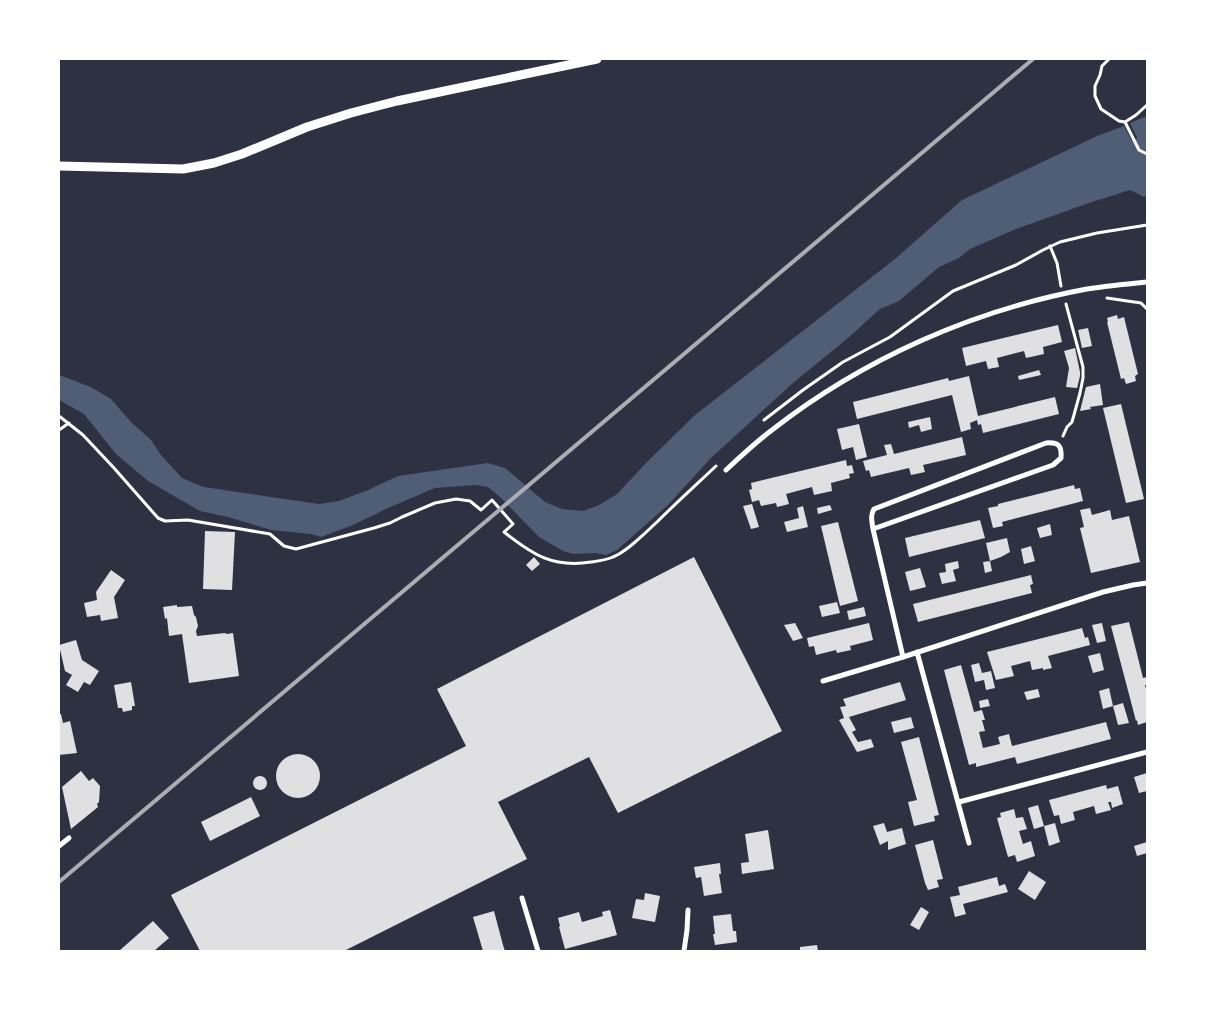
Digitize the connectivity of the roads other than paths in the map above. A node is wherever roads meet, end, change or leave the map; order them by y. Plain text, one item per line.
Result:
1 (597, 59) edge
2 (59, 166) edge
3 (1147, 282) edge
4 (726, 470) dead end
5 (873, 529) junction
6 (1147, 583) edge
7 (918, 652) junction
8 (903, 657) junction
9 (824, 681) dead end
10 (1147, 752) edge
11 (959, 802) junction
12 (69, 838) dead end
13 (969, 843) dead end
14 (59, 846) edge
15 (522, 898) dead end
16 (688, 910) dead end
17 (538, 951) edge
18 (684, 951) edge

1 - 2 street
3 - 4 street
5 - 5 street
5 - 8 street
6 - 7 street
7 - 8 street
7 - 11 street
8 - 9 street
10 - 11 street
11 - 13 street
12 - 14 street
15 - 17 street
16 - 18 street

